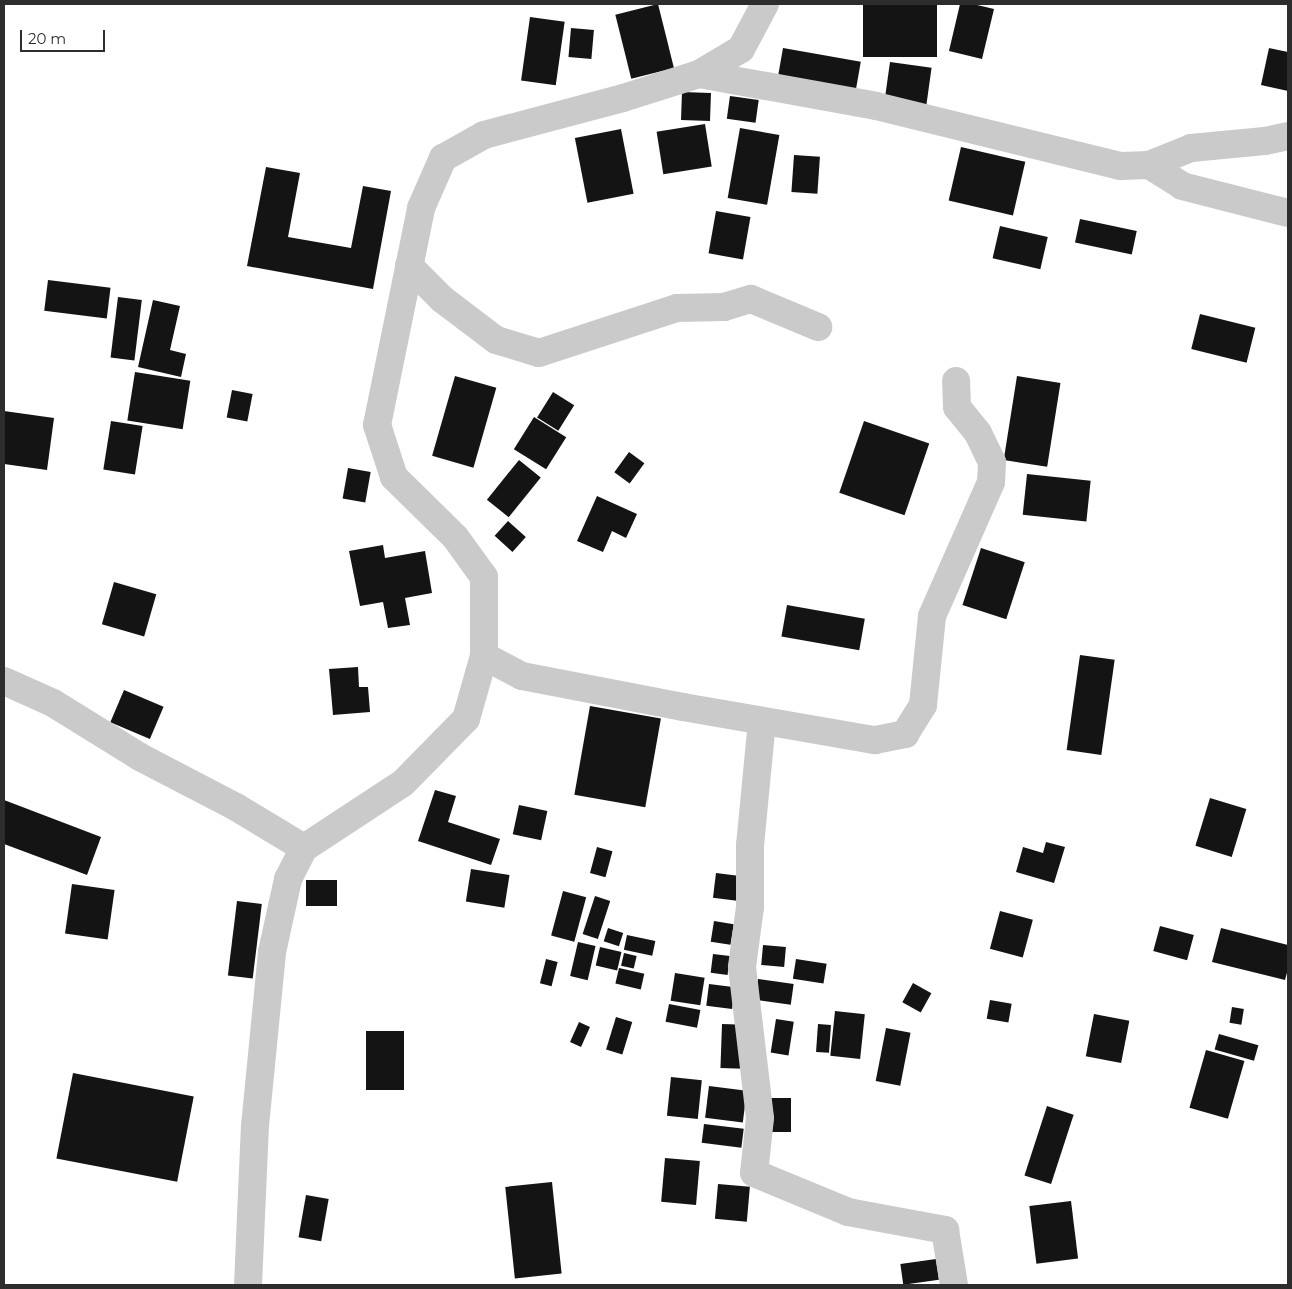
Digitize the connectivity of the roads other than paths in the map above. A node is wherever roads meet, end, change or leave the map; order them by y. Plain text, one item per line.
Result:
1 (765, 4) edge
2 (699, 74) junction
3 (1288, 136) edge
4 (1148, 165) junction
5 (1288, 213) edge
6 (409, 266) junction
7 (818, 327) dead end
8 (956, 381) dead end
9 (484, 656) junction
10 (4, 681) edge
11 (762, 721) junction
12 (304, 848) junction
13 (248, 1285) edge
14 (954, 1285) edge

1 - 2 street
2 - 4 street
2 - 6 street
3 - 4 street
4 - 5 street
6 - 7 street
6 - 9 street
8 - 11 street
9 - 11 street
9 - 12 street
10 - 12 street
11 - 14 street
12 - 13 street

